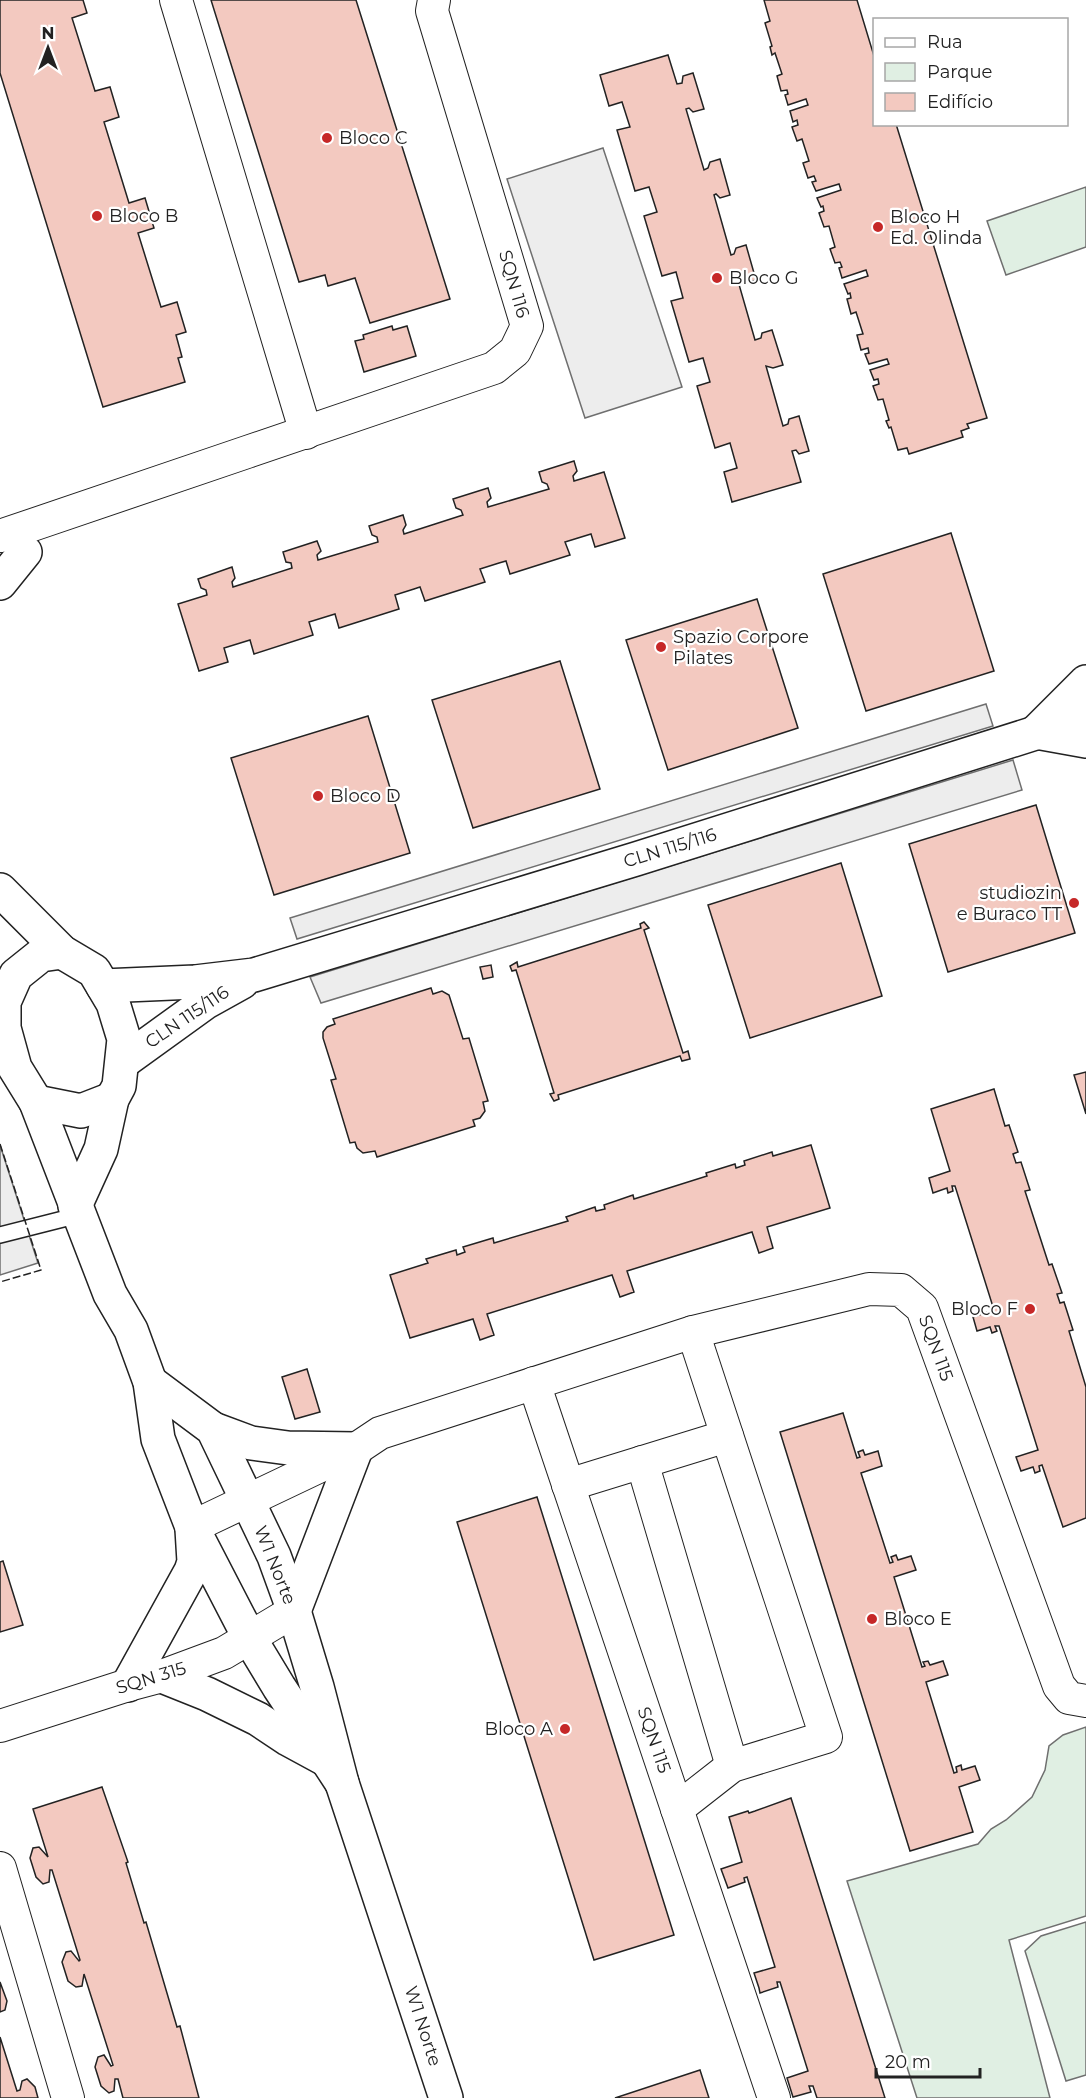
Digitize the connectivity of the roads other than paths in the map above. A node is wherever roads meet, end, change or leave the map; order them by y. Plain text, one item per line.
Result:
1 (176, 0) edge
2 (434, 0) edge
3 (306, 433) junction
4 (0, 518) edge
5 (15, 546) edge
6 (0, 584) edge
7 (1086, 682) edge
8 (1086, 717) edge
9 (1036, 732) junction
10 (1086, 741) edge
11 (0, 890) edge
12 (62, 952) junction
13 (254, 975) junction
14 (103, 986) junction
15 (2, 992) edge
16 (123, 1062) junction
17 (112, 1099) junction
18 (36, 1102) junction
19 (77, 1211) junction
20 (0, 1235) edge
21 (693, 1332) junction
22 (150, 1382) junction
23 (534, 1383) junction
24 (213, 1429) junction
25 (727, 1436) junction
26 (356, 1449) junction
27 (642, 1462) junction
28 (568, 1485) junction
29 (248, 1501) junction
30 (192, 1527) junction
31 (294, 1611) junction
32 (250, 1639) junction
33 (162, 1676) junction
34 (128, 1685) junction
35 (1086, 1701) edge
36 (0, 1726) edge
37 (732, 1766) junction
38 (333, 1771) junction
39 (677, 1809) junction
40 (0, 1868) edge
41 (68, 2098) edge
42 (446, 2098) edge
43 (774, 2098) edge

1 - 3 street
2 - 3 street, SQN 116
3 - 5 street, SQN 116
4 - 5 street
5 - 6 street
7 - 9 street
8 - 9 street, CLN 115/116
9 - 10 street
9 - 13 street, CLN 115/116
11 - 12 street
12 - 14 street
12 - 15 street
13 - 14 street, CLN 115/116
13 - 16 street, CLN 115/116
14 - 16 street
15 - 18 street
16 - 17 street
17 - 18 street
17 - 19 street
18 - 19 street, W1 Norte
19 - 20 lane
19 - 22 street, W1 Norte
21 - 23 street, SQN 115
21 - 25 street
21 - 35 street, SQN 115
22 - 24 street, W1 Norte
22 - 30 street, W1 Norte
23 - 26 street, SQN 115
23 - 28 street, SQN 115
24 - 26 street
24 - 29 street, W1 Norte
25 - 27 street
25 - 37 street
26 - 29 street, SQN 115
26 - 31 street
27 - 28 street
27 - 37 street
28 - 39 street, SQN 115
29 - 30 street, SQN 115
29 - 31 street, W1 Norte
30 - 32 street, W1 Norte
30 - 34 street
31 - 32 street, SQN 315
31 - 38 street, W1 Norte
32 - 33 street, SQN 315
32 - 38 street, W1 Norte
33 - 34 street, SQN 315
33 - 38 street
34 - 36 street, SQN 315
37 - 39 street
38 - 42 street, W1 Norte
39 - 43 street, SQN 115
40 - 41 street

